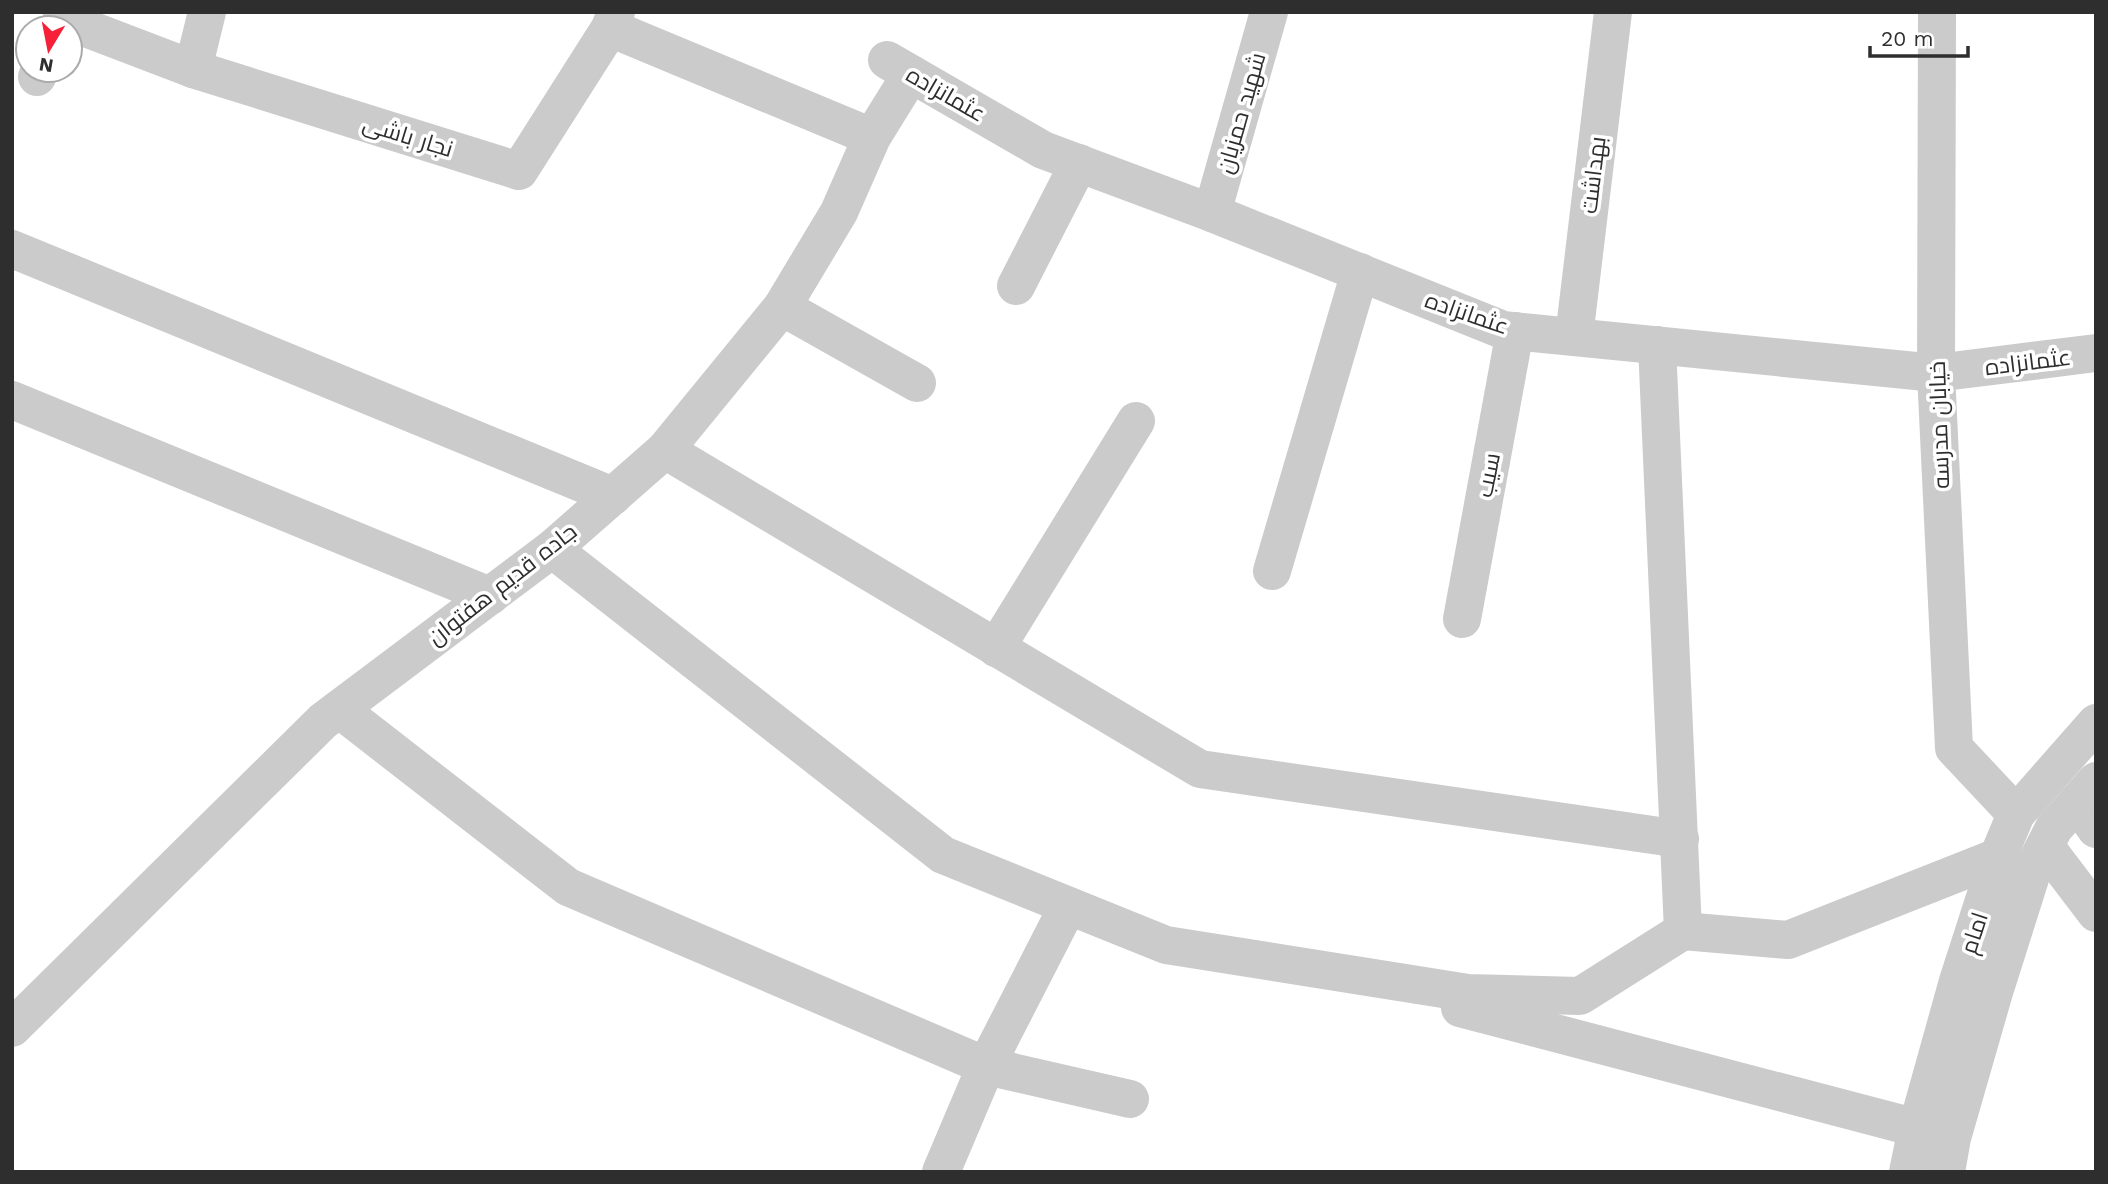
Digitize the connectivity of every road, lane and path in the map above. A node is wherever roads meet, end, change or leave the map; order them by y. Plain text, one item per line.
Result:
1 (207, 12) edge
2 (1269, 12) edge
3 (1613, 12) edge
4 (1937, 12) edge
5 (613, 20) edge
6 (84, 27) edge
7 (899, 67) joint
8 (193, 69) junction
9 (872, 137) junction
10 (1079, 163) junction
11 (1212, 213) junction
12 (12, 249) edge
13 (1360, 272) junction
14 (1016, 286) dead end
15 (782, 307) junction
16 (1515, 331) junction
17 (1574, 337) junction
18 (1657, 345) junction
19 (2096, 353) edge
20 (1936, 373) junction
21 (917, 383) dead end
22 (12, 400) edge
23 (1136, 421) dead end
24 (665, 450) junction
25 (613, 495) junction
26 (552, 549) junction
27 (1272, 571) dead end
28 (490, 596) junction
29 (1462, 618) dead end
30 (996, 648) junction
31 (339, 709) junction
32 (2096, 723) edge
33 (2090, 804) edge
34 (2016, 814) junction
35 (1680, 839) junction
36 (2045, 846) junction
37 (1998, 857) junction
38 (1068, 906) junction
39 (2096, 913) edge
40 (1683, 931) junction
41 (1306, 967) junction
42 (12, 1028) edge
43 (986, 1066) junction
44 (1130, 1099) dead end
45 (1917, 1128) junction
46 (941, 1172) edge
47 (1908, 1172) edge
48 (1946, 1172) edge

1 - 8 street
2 - 11 street, شهید حمزیان
3 - 17 street, بهداشت
4 - 20 street, خیابان مدرسه
5 - 8 street, نجار باشی
5 - 9 street
6 - 8 street
7 - 9 street, جاده قدیم هفتوان
7 - 10 street, عثمانزاده
9 - 15 street, جاده قدیم هفتوان
10 - 11 street, عثمانزاده
10 - 14 street
11 - 13 street, عثمانزاده
12 - 25 street
13 - 16 street, عثمانزاده
13 - 27 street
15 - 21 street
15 - 24 street, جاده قدیم هفتوان
16 - 17 street, عثمانزاده
16 - 29 street, سیب
17 - 18 street, عثمانزاده
18 - 20 street, عثمانزاده
18 - 35 street
19 - 20 street, عثمانزاده
20 - 34 street, خیابان مدرسه
22 - 28 street
23 - 30 street
24 - 25 street, جاده قدیم هفتوان
24 - 30 street
25 - 26 street, جاده قدیم هفتوان
26 - 28 street, جاده قدیم هفتوان
26 - 38 street
28 - 31 street, جاده قدیم هفتوان
30 - 35 street
31 - 42 street, جاده قدیم هفتوان
31 - 43 street
32 - 34 street, امام
33 - 36 street, امام
34 - 37 street, امام
35 - 40 street
36 - 39 street
36 - 48 street, امام
37 - 40 street
37 - 45 street, امام
38 - 41 street
38 - 43 street
40 - 41 street
41 - 45 street
43 - 44 street
43 - 46 street
45 - 47 street, امام

